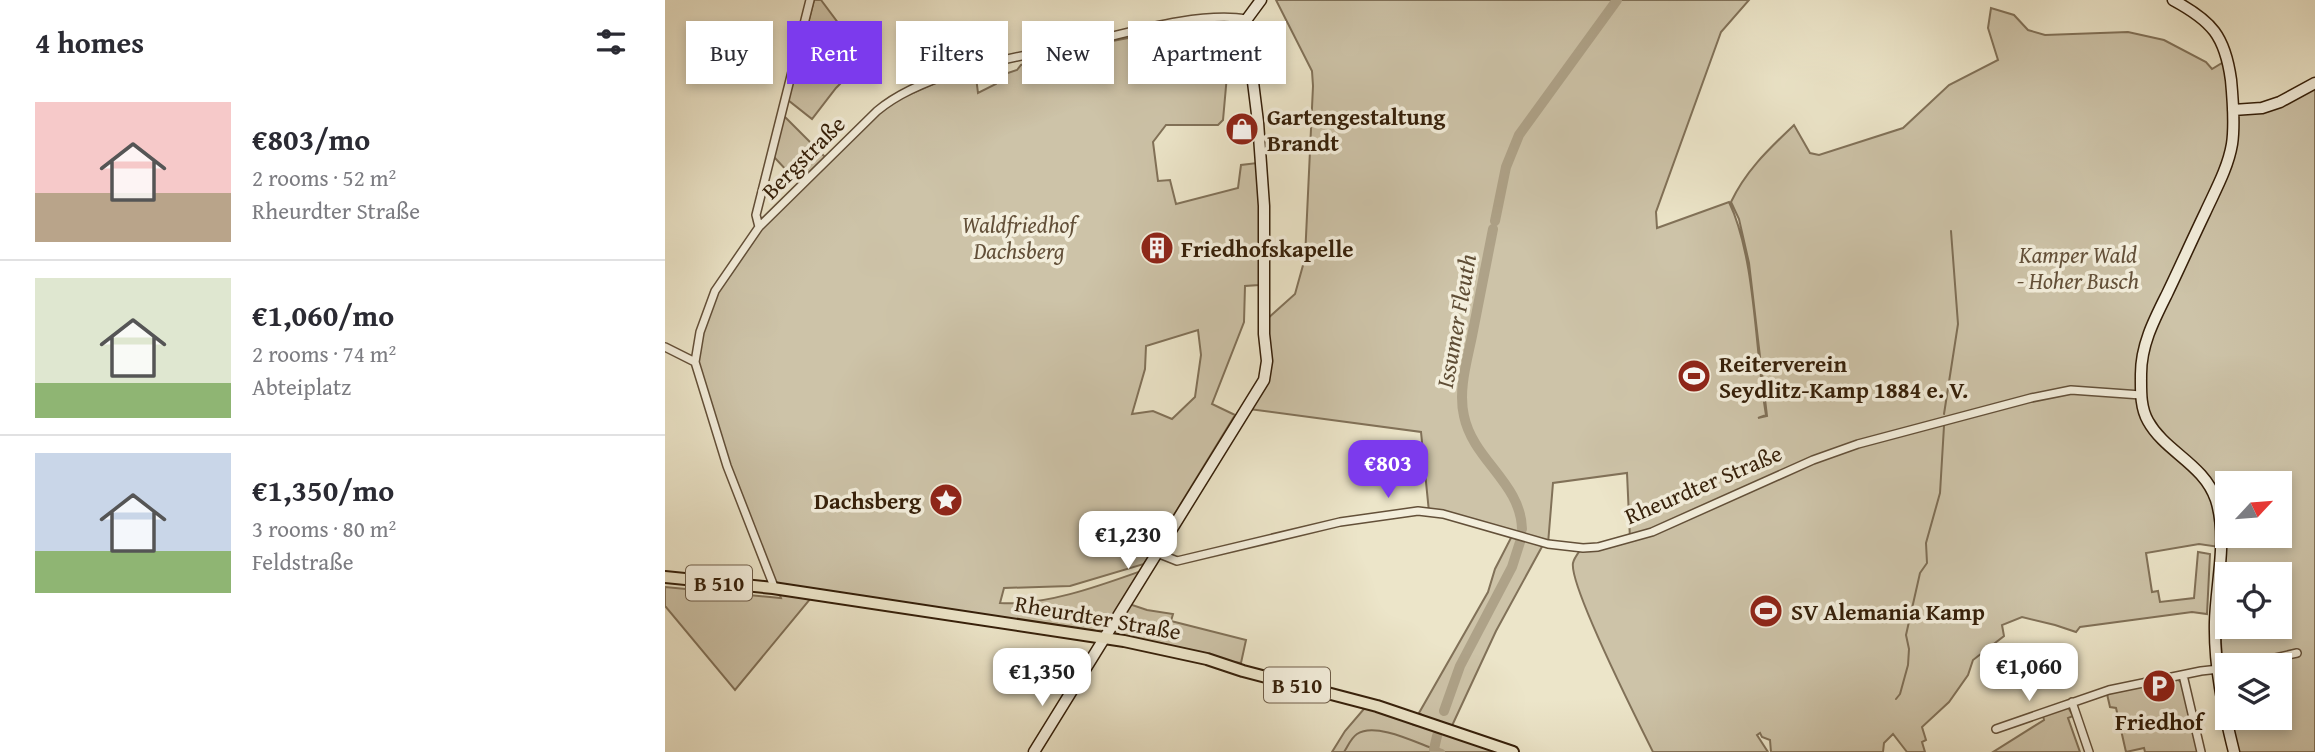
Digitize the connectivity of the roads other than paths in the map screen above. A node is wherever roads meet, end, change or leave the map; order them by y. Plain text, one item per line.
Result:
1 (810, 0) edge
2 (1261, 0) edge
3 (2173, 0) edge
4 (1247, 19) junction
5 (2315, 83) edge
6 (2233, 110) junction
7 (759, 228) junction
8 (665, 347) edge
9 (695, 362) junction
10 (2141, 395) junction
11 (1157, 553) junction
12 (665, 578) edge
13 (773, 588) junction
14 (1105, 637) junction
15 (2216, 653) edge
16 (2297, 653) dead end
17 (2292, 654) edge
18 (2215, 670) edge
19 (2183, 675) junction
20 (2072, 702) junction
21 (1996, 729) dead end
22 (2229, 730) edge
23 (1034, 752) edge
24 (1513, 752) edge
25 (2089, 752) edge
26 (2201, 752) edge
27 (2234, 752) edge

1 - 7 street
2 - 4 street
3 - 6 street
4 - 7 street, Bergstraße
4 - 11 street
5 - 6 street
6 - 10 street
7 - 9 street, Bergstraße
8 - 9 street
9 - 13 street, Bergstraße
10 - 11 street, Rheurdter Straße
10 - 15 street
11 - 14 street
12 - 13 main road, Rheurdter Straße / B 510
13 - 14 main road, Rheurdter Straße / B 510
14 - 23 street
14 - 24 main road, Rheurdter Straße / B 510
16 - 17 street
18 - 19 street
19 - 20 street
19 - 26 street
20 - 21 street
20 - 25 street
22 - 27 street

